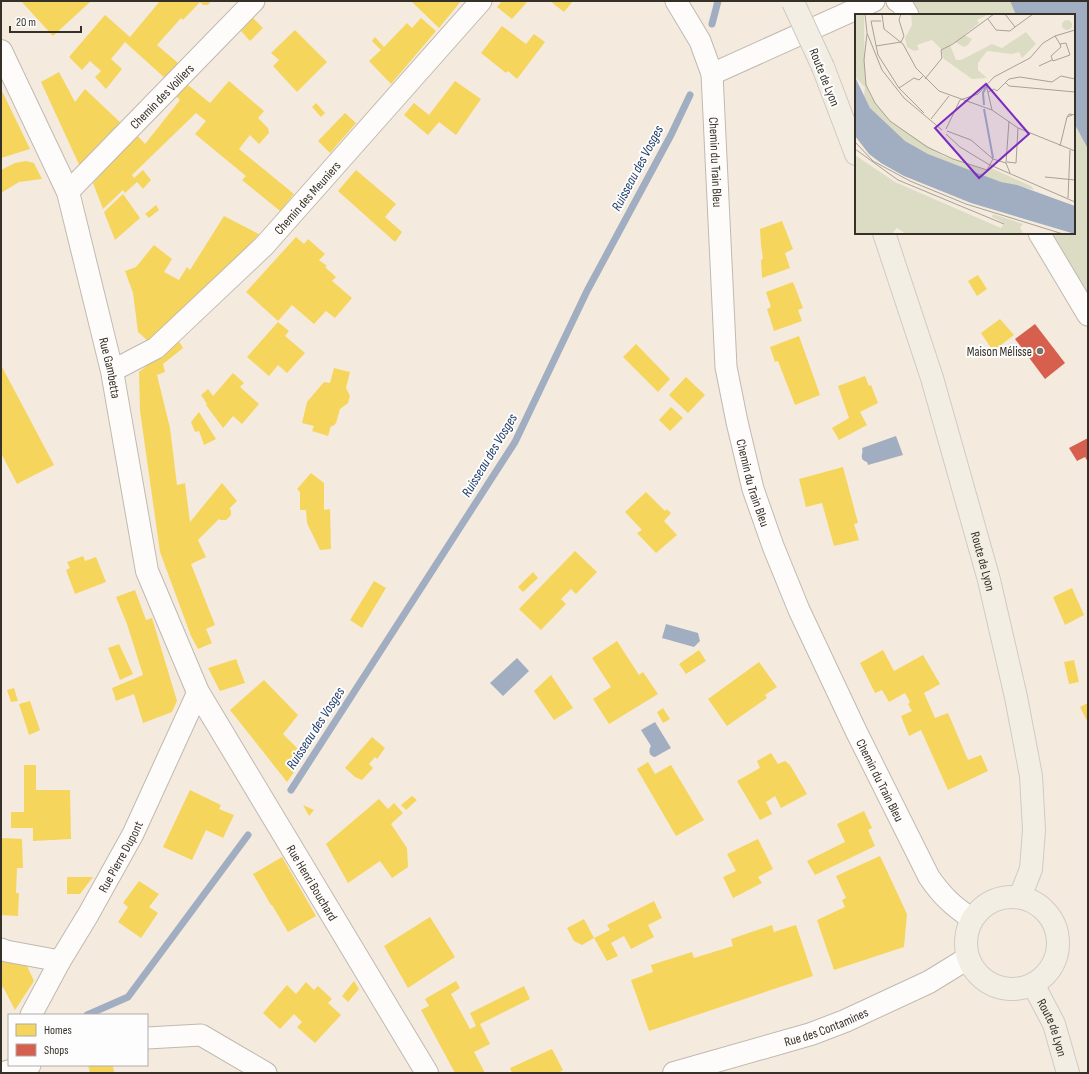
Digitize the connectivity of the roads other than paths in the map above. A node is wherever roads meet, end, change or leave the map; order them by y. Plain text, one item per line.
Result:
1 (254, 1) edge
2 (481, 1) edge
3 (676, 1) edge
4 (874, 1) edge
5 (792, 2) edge
6 (1, 51) edge
7 (712, 74) junction
8 (855, 151) edge
9 (68, 192) junction
10 (884, 234) edge
11 (1040, 234) edge
12 (1088, 315) edge
13 (112, 371) junction
14 (198, 692) junction
15 (1020, 897) junction
16 (972, 919) junction
17 (1, 949) edge
18 (968, 958) junction
19 (60, 962) junction
20 (1033, 984) junction
21 (32, 1014) edge
22 (148, 1038) edge
23 (8, 1058) edge
24 (26, 1066) edge
25 (1, 1072) edge
26 (266, 1073) edge
27 (427, 1073) edge
28 (674, 1073) edge
29 (1068, 1073) edge

1 - 9 street, Chemin des Voiliers
2 - 13 street, Chemin des Meuniers
3 - 7 street, Chemin du Train Bleu
4 - 7 street
5 - 8 main road, Route de Lyon, bridge
6 - 9 street, Rue Gambetta
7 - 16 street, Chemin du Train Bleu
9 - 13 street, Rue Gambetta
10 - 15 main road, Route de Lyon
11 - 12 street
13 - 14 street, Rue Gambetta
14 - 19 street, Rue Pierre Dupont
14 - 27 street, Rue Henri Bouchard
15 - 16 main road
15 - 20 main road
16 - 18 main road
17 - 19 street
18 - 20 main road
18 - 28 street, Rue des Contamines
19 - 21 street, Rue Pierre Dupont
20 - 29 main road, Route de Lyon
22 - 26 street
23 - 25 street
24 - 25 street

